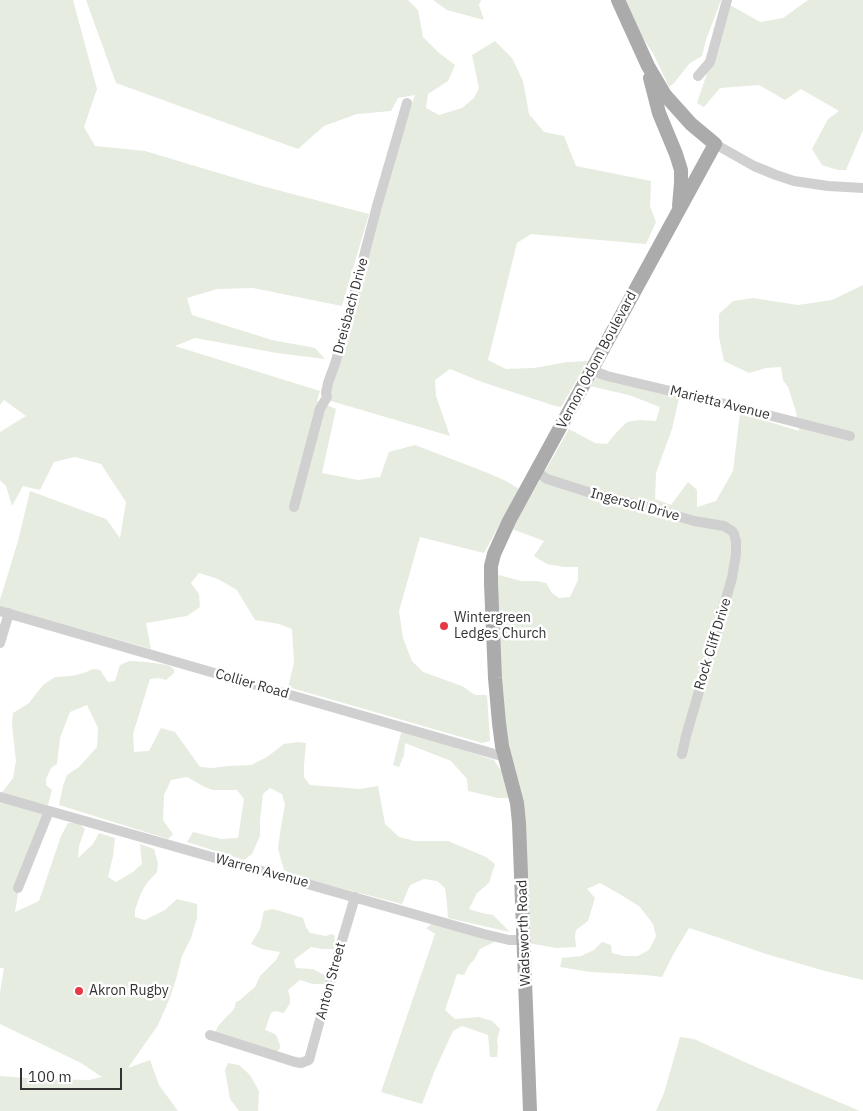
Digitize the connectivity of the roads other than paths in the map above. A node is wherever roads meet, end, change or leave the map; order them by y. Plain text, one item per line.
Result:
1 (618, 0) edge
2 (727, 0) edge
3 (648, 66) junction
4 (698, 76) dead end
5 (407, 104) dead end
6 (715, 144) junction
7 (863, 188) edge
8 (678, 211) junction
9 (591, 370) junction
10 (850, 436) dead end
11 (536, 471) junction
12 (294, 507) dead end
13 (734, 534) joint
14 (4, 612) edge
15 (0, 643) edge
16 (682, 754) dead end
17 (505, 757) junction
18 (0, 797) edge
19 (49, 811) junction
20 (18, 888) dead end
21 (355, 897) junction
22 (524, 940) junction
23 (210, 1035) dead end
24 (530, 1111) edge

1 - 3 main road
2 - 4 street
3 - 6 main road
3 - 8 main road
5 - 12 street, Dreisbach Drive
6 - 7 street
6 - 8 main road, Vernon Odom Boulevard
8 - 9 main road, Vernon Odom Boulevard
9 - 10 street, Marietta Avenue
9 - 11 main road, Vernon Odom Boulevard
11 - 13 street, Ingersoll Drive
11 - 17 main road, Vernon Odom Boulevard
13 - 16 street, Rock Cliff Drive
14 - 15 street
14 - 17 street, Collier Road
17 - 22 main road, Wadsworth Road
18 - 19 street, Warren Avenue
19 - 20 street
19 - 21 street, Warren Avenue
21 - 22 street, Warren Avenue
21 - 23 street, Anton Street
22 - 24 main road, Wadsworth Road

